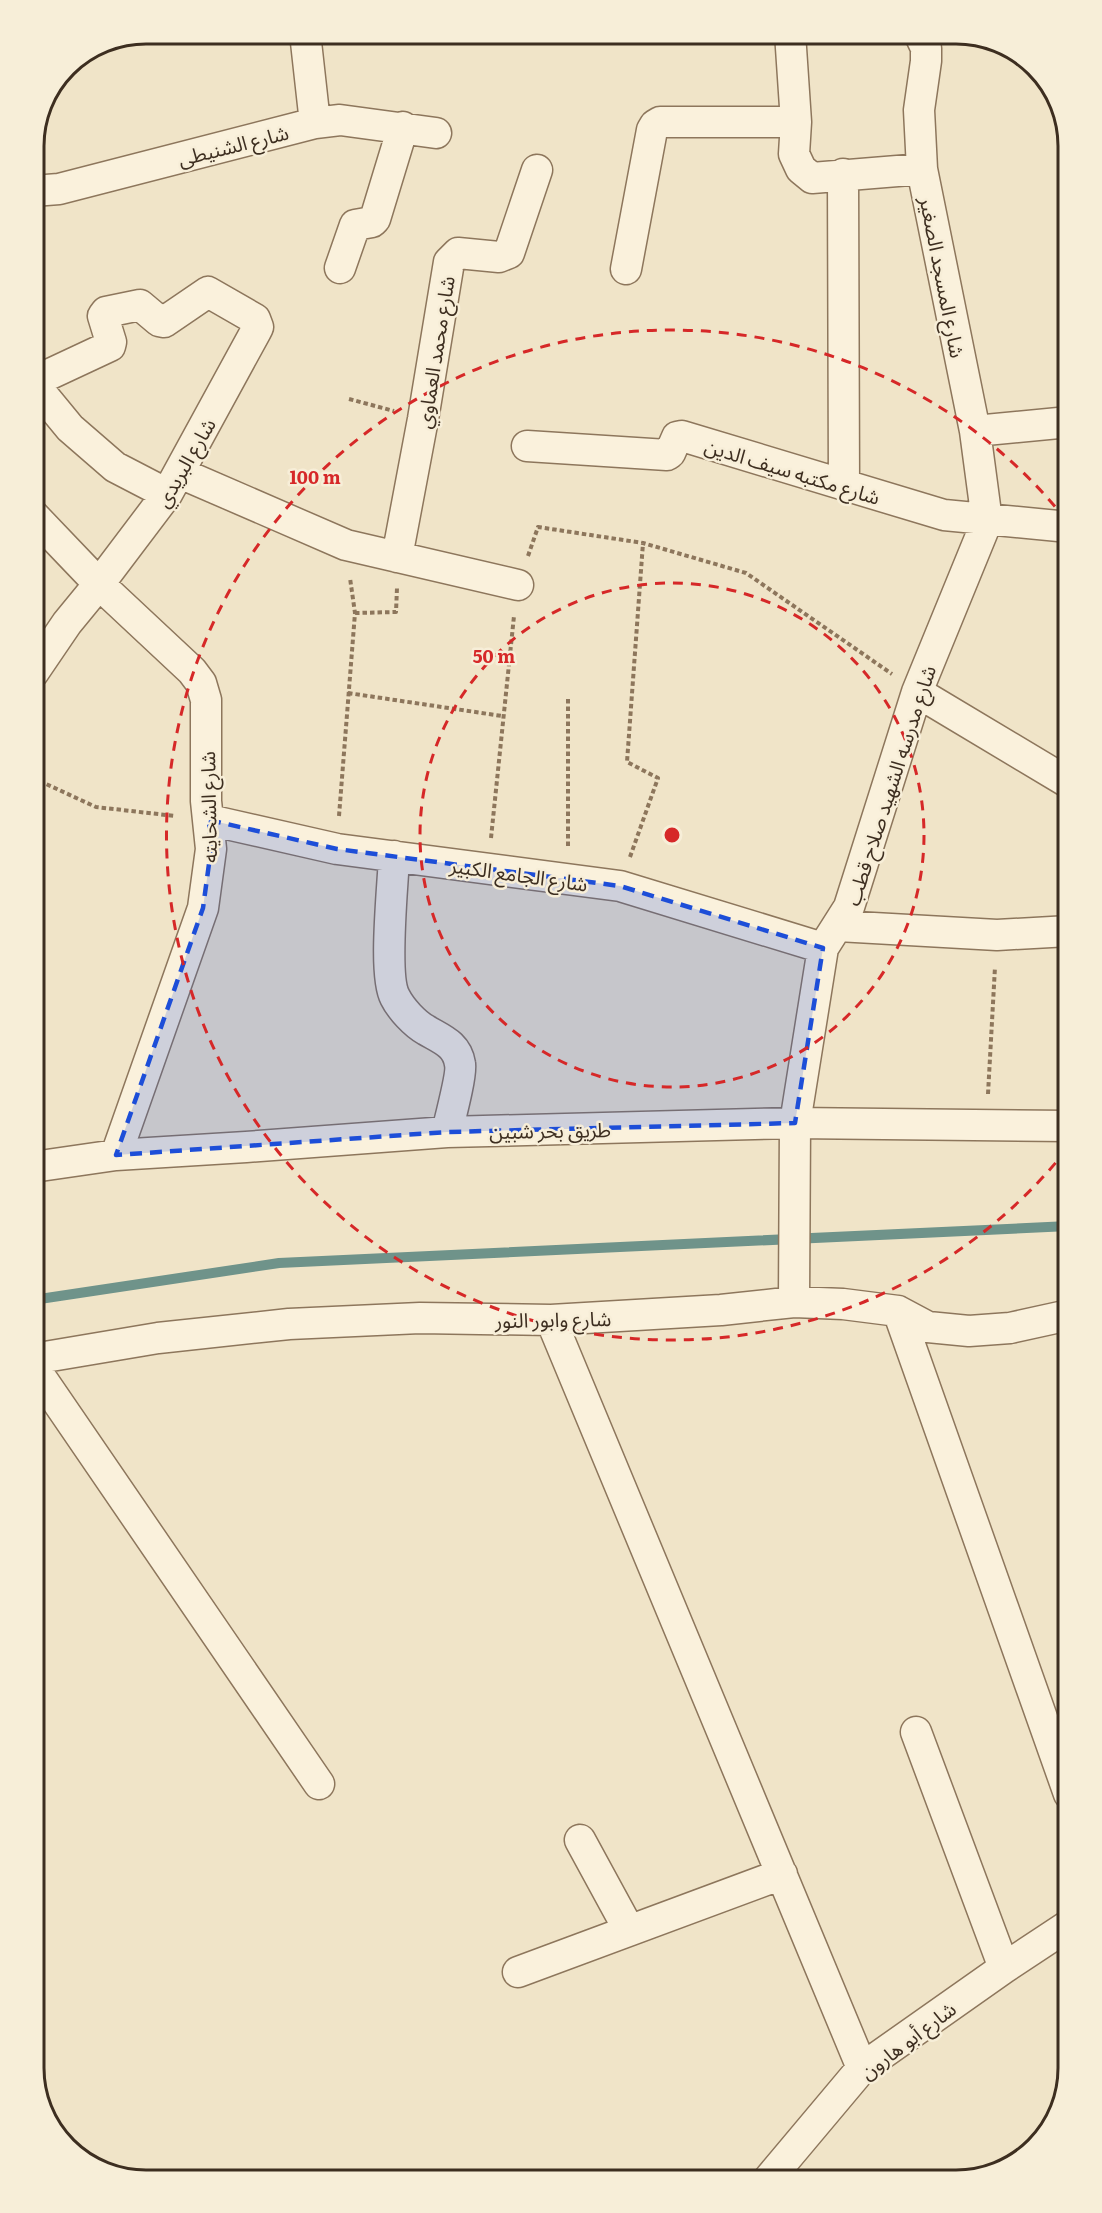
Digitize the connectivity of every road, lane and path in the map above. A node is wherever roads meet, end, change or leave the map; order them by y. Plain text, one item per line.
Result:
1 (305, 44) edge
2 (791, 44) edge
3 (924, 44) edge
4 (796, 122) junction
5 (315, 123) junction
6 (403, 127) junction
7 (436, 133) dead end
8 (922, 169) junction
9 (537, 170) dead end
10 (843, 174) junction
11 (44, 190) edge
12 (340, 268) dead end
13 (626, 269) dead end
14 (44, 378) edge
15 (44, 396) edge
16 (349, 399) dead end
17 (423, 419) junction
18 (1058, 423) edge
19 (975, 431) junction
20 (527, 446) dead end
21 (174, 484) junction
22 (844, 485) junction
23 (987, 521) junction
24 (44, 526) edge
25 (1058, 526) edge
26 (643, 543) junction
27 (397, 557) junction
28 (99, 585) junction
29 (518, 585) junction
30 (44, 656) edge
31 (917, 692) junction
32 (348, 693) junction
33 (568, 699) dead end
34 (502, 716) junction
35 (1058, 776) edge
36 (44, 783) edge
37 (208, 820) junction
38 (337, 849) junction
39 (394, 856) junction
40 (488, 869) junction
41 (568, 879) junction
42 (620, 886) junction
43 (1058, 932) edge
44 (997, 935) junction
45 (831, 937) junction
46 (795, 1123) junction
47 (986, 1125) junction
48 (1058, 1126) edge
49 (447, 1132) junction
50 (116, 1155) junction
51 (44, 1165) edge
52 (794, 1287) junction
53 (898, 1311) junction
54 (1058, 1317) edge
55 (551, 1320) junction
56 (44, 1357) edge
57 (44, 1382) edge
58 (916, 1732) dead end
59 (1058, 1763) edge
60 (319, 1784) dead end
61 (580, 1840) dead end
62 (782, 1874) junction
63 (629, 1930) junction
64 (1058, 1932) edge
65 (1004, 1968) junction
66 (518, 1972) dead end
67 (862, 2068) junction
68 (777, 2170) edge

1 - 5 street
2 - 4 street
3 - 8 street, شارع المسجد الصغير
4 - 10 street
4 - 13 street
5 - 6 street, شارع الشنيطى
5 - 11 street, شارع الشنيطى
6 - 7 street, شارع الشنيطى
6 - 12 street
8 - 10 street
8 - 19 street, شارع المسجد الصغير
9 - 17 street, شارع محمد العماوي
10 - 22 street
14 - 21 street, شارع البريدي
15 - 21 street
16 - 17 path
17 - 27 street, شارع محمد العماوي
18 - 19 street
19 - 23 street, شارع المسجد الصغير
20 - 22 street, شارع مكتبه سيف الدين
21 - 27 street
21 - 28 street, شارع البريدي
22 - 23 street, شارع مكتبه سيف الدين
23 - 25 street, شارع مكتبه سيف الدين
23 - 31 street, شارع مدرسه الشهيد صلاح قطب
24 - 28 street, شارع الشحايته
26 - 29 path
26 - 31 path
26 - 42 path
27 - 29 street
27 - 32 path
28 - 30 street, شارع البريدي
28 - 37 street, شارع الشحايته
29 - 34 path
31 - 35 street
31 - 45 street, شارع مدرسه الشهيد صلاح قطب
32 - 34 path
32 - 38 path
33 - 41 path
34 - 40 path
36 - 37 path
37 - 38 street, شارع الجامع الكبير
37 - 50 street, شارع الشحايته
38 - 39 street, شارع الجامع الكبير
39 - 40 street, شارع الجامع الكبير
39 - 49 street
40 - 41 street, شارع الجامع الكبير
41 - 42 street, شارع الجامع الكبير
42 - 45 street, شارع الجامع الكبير
43 - 44 street, شارع الجامع الكبير
44 - 45 street, شارع الجامع الكبير
44 - 47 path
45 - 46 street, شارع مدرسه الشهيد صلاح قطب
46 - 47 street, طريق بحر شبين
46 - 49 street, طريق بحر شبين
46 - 52 street, شارع مدرسه الشهيد صلاح قطب
47 - 48 street, طريق بحر شبين
49 - 50 street, طريق بحر شبين
50 - 51 street, طريق بحر شبين
52 - 53 street, شارع وابور النور
52 - 55 street, شارع وابور النور
53 - 54 street, شارع وابور النور
53 - 59 street
55 - 56 street, شارع وابور النور
55 - 62 street
57 - 60 street
58 - 65 street
61 - 63 street
62 - 63 street
62 - 67 street
63 - 66 street
64 - 65 street, شارع أبو هارون
65 - 67 street, شارع أبو هارون
67 - 68 street, شارع أبو هارون

